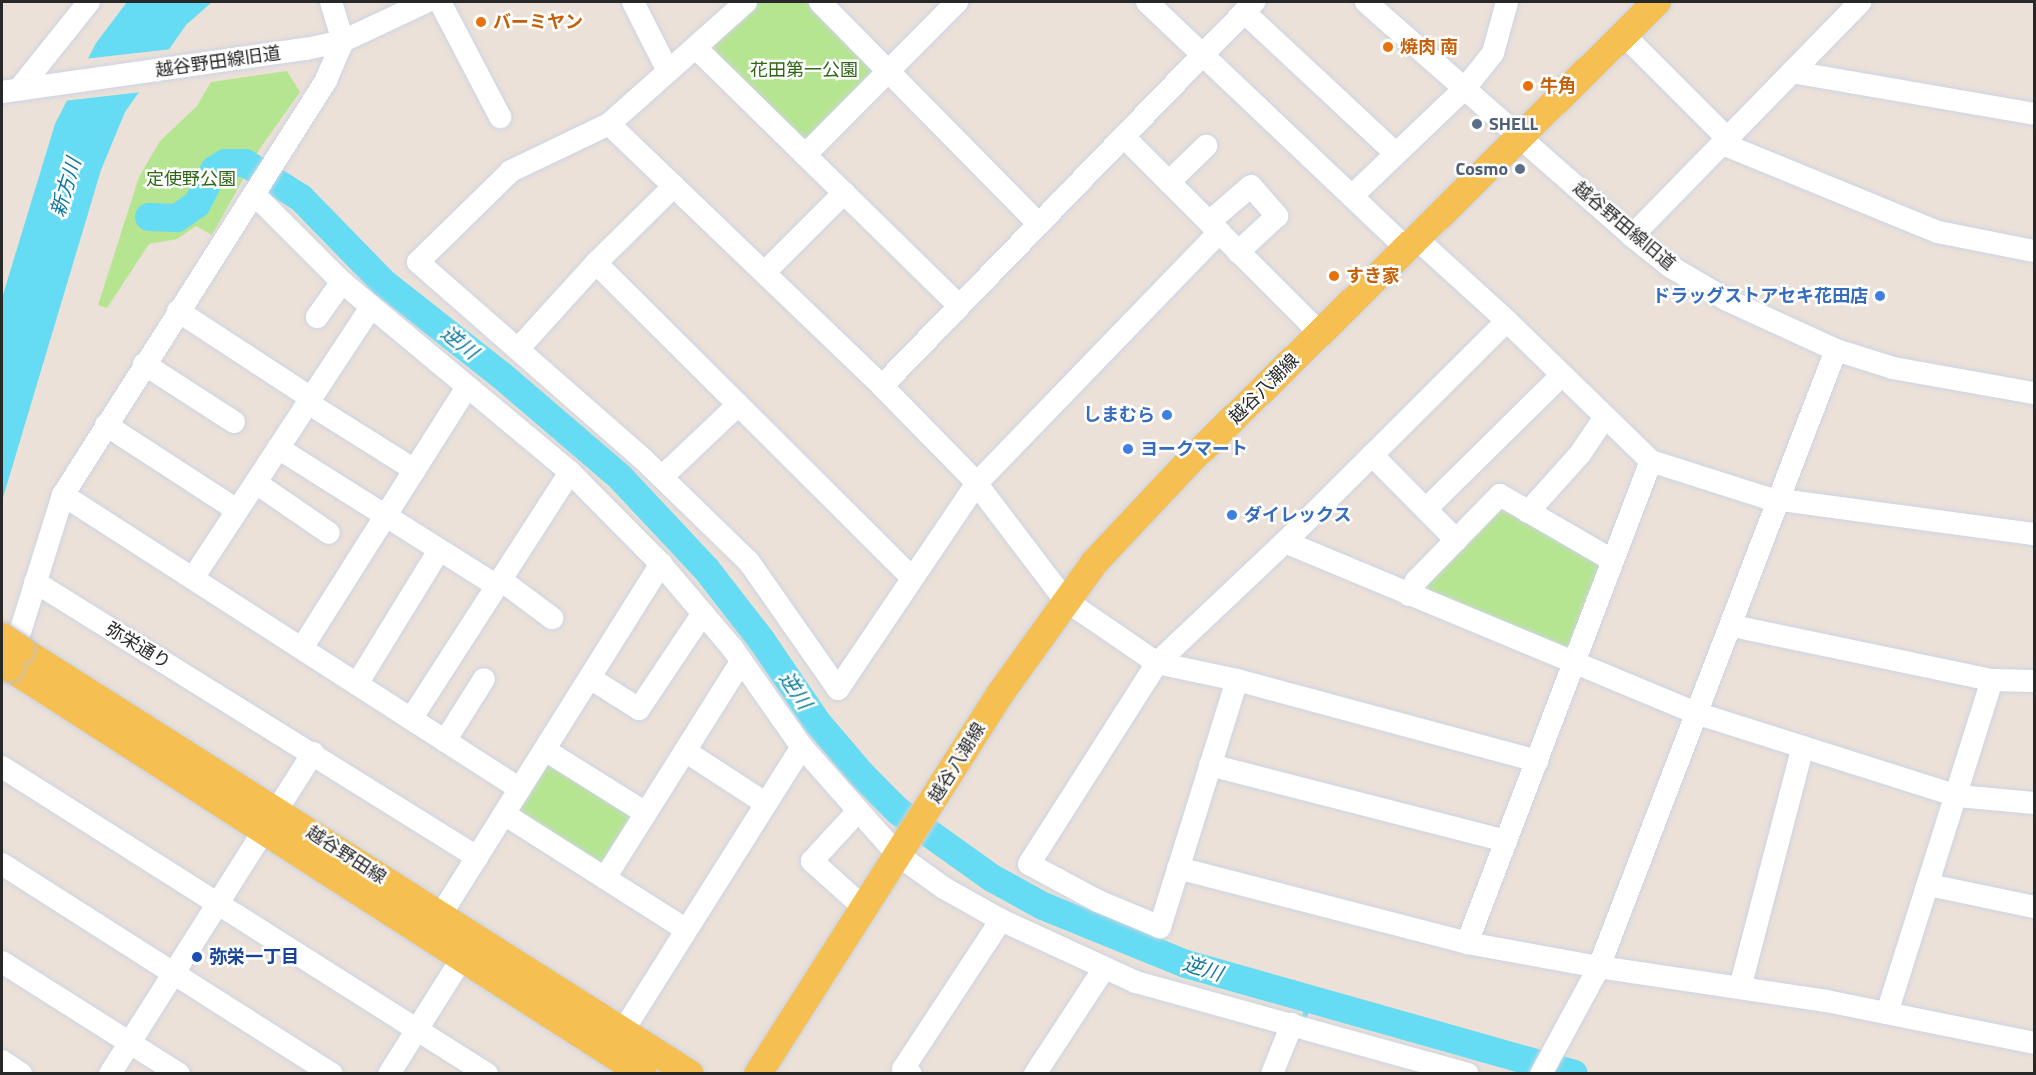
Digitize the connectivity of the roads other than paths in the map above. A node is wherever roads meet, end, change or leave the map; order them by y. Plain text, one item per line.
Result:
1 (89, 2) edge
2 (331, 2) edge
3 (426, 2) edge
4 (440, 2) edge
5 (633, 2) edge
6 (746, 2) edge
7 (820, 2) edge
8 (957, 2) edge
9 (1147, 2) edge
10 (1366, 2) edge
11 (1507, 2) edge
12 (1657, 2) edge
13 (1860, 2) edge
14 (1249, 7) edge
15 (1624, 35) junction
16 (343, 41) junction
17 (697, 49) junction
18 (1203, 54) junction
19 (668, 70) junction
20 (888, 71) junction
21 (1792, 72) junction
22 (1466, 87) junction
23 (20, 88) edge
24 (2034, 114) edge
25 (500, 117) dead end
26 (609, 124) junction
27 (1124, 136) junction
28 (1520, 138) junction
29 (1726, 142) junction
30 (1206, 146) dead end
31 (1395, 153) junction
32 (805, 155) junction
33 (1169, 182) junction
34 (674, 186) junction
35 (258, 188) junction
36 (844, 193) junction
37 (1352, 196) junction
38 (1039, 224) junction
39 (1214, 227) junction
40 (1632, 236) junction
41 (1412, 244) junction
42 (2034, 251) edge
43 (1238, 252) junction
44 (596, 263) junction
45 (765, 272) junction
46 (342, 282) junction
47 (959, 306) junction
48 (371, 307) junction
49 (178, 311) junction
50 (317, 317) dead end
51 (1507, 321) junction
52 (1320, 333) junction
53 (518, 349) junction
54 (1836, 350) junction
55 (144, 363) junction
56 (1562, 375) junction
57 (882, 386) junction
58 (467, 387) junction
59 (2034, 393) edge
60 (310, 400) junction
61 (738, 405) junction
62 (1605, 417) junction
63 (234, 422) dead end
64 (106, 425) junction
65 (278, 448) junction
66 (1372, 455) junction
67 (1650, 461) junction
68 (415, 470) junction
69 (570, 472) junction
70 (662, 477) junction
71 (256, 483) junction
72 (977, 483) junction
73 (63, 495) junction
74 (1781, 500) junction
75 (1426, 509) junction
76 (237, 510) junction
77 (1528, 512) junction
78 (386, 516) junction
79 (329, 533) dead end
80 (2034, 534) edge
81 (1456, 540) junction
82 (1285, 542) junction
83 (439, 550) junction
84 (1612, 560) junction
85 (661, 564) junction
86 (193, 578) junction
87 (912, 578) junction
88 (35, 582) junction
89 (499, 583) junction
90 (1409, 595) junction
91 (1065, 600) junction
92 (703, 613) junction
93 (552, 618) dead end
94 (1733, 626) junction
95 (302, 648) junction
96 (7, 657) edge
97 (741, 662) junction
98 (1157, 663) junction
99 (1571, 664) junction
100 (590, 678) junction
101 (484, 679) dead end
102 (1237, 680) junction
103 (1992, 681) junction
104 (2034, 681) edge
105 (357, 684) junction
106 (1699, 714) junction
107 (411, 719) junction
108 (445, 741) junction
109 (802, 747) junction
110 (1803, 747) junction
111 (545, 750) junction
112 (685, 751) junction
113 (313, 753) junction
114 (1536, 761) junction
115 (1210, 765) junction
116 (2, 767) edge
117 (520, 789) junction
118 (1958, 796) junction
119 (765, 803) junction
120 (2034, 803) edge
121 (858, 811) junction
122 (646, 813) junction
123 (504, 814) junction
124 (270, 820) junction
125 (1506, 841) junction
126 (901, 851) junction
127 (477, 857) junction
128 (2, 864) edge
129 (1178, 868) junction
130 (605, 878) junction
131 (1929, 885) junction
132 (219, 903) junction
133 (2034, 907) edge
134 (864, 908) junction
135 (440, 916) junction
136 (1001, 920) junction
137 (685, 928) junction
138 (1467, 943) junction
139 (462, 958) junction
140 (2, 962) edge
141 (1599, 967) junction
142 (1103, 970) junction
143 (174, 973) junction
144 (1740, 988) junction
145 (1887, 1013) junction
146 (1292, 1024) junction
147 (417, 1029) junction
148 (623, 1031) junction
149 (130, 1043) junction
150 (2034, 1043) edge
151 (2, 1061) edge
152 (1546, 1065) edge
153 (21, 1074) edge
154 (110, 1074) edge
155 (179, 1074) edge
156 (332, 1074) edge
157 (389, 1074) edge
158 (487, 1074) edge
159 (643, 1074) edge
160 (690, 1074) edge
161 (758, 1074) edge
162 (911, 1074) edge
163 (1035, 1074) edge
164 (1272, 1074) edge
165 (1467, 1074) edge

1 - 23 street
2 - 16 street
3 - 16 street, 越谷野田線旧道
4 - 25 street
5 - 19 street
6 - 17 street
7 - 20 street
8 - 20 street
9 - 18 street
10 - 22 street, 越谷野田線旧道
11 - 22 street
12 - 15 main road, 越谷八潮線
13 - 21 street
14 - 18 street
14 - 31 street
15 - 28 main road, 越谷八潮線
15 - 29 street
16 - 23 street, 越谷野田線旧道
16 - 35 street
17 - 19 street
17 - 32 street
18 - 27 street
18 - 37 street
19 - 26 street
20 - 32 street
20 - 38 street
21 - 24 street
21 - 29 street
22 - 28 street, 越谷野田線旧道
22 - 31 street
26 - 34 street
26 - 53 street
27 - 33 street
27 - 38 street
28 - 40 street, 越谷野田線旧道
28 - 41 main road, 越谷八潮線
29 - 40 street
29 - 42 street
30 - 33 street
31 - 37 street
32 - 36 street
33 - 39 street
34 - 44 street
34 - 45 street
35 - 46 street
35 - 49 street
36 - 45 street
36 - 47 street
37 - 41 street
38 - 47 street
39 - 43 street
39 - 43 street
39 - 72 street
40 - 54 street, 越谷野田線旧道
41 - 51 street
41 - 52 main road, 越谷八潮線
43 - 52 street
44 - 53 street
44 - 61 street
45 - 57 street
46 - 48 street
46 - 50 street
47 - 57 street
48 - 58 street
48 - 60 street
49 - 55 street
49 - 60 street
51 - 56 street
51 - 66 street
52 - 91 main road, 越谷八潮線
53 - 70 street
54 - 59 street, 越谷野田線旧道
54 - 74 street
55 - 63 street
55 - 64 street
56 - 62 street
56 - 75 street
57 - 72 street
58 - 68 street
58 - 69 street
60 - 65 street
60 - 68 street
61 - 70 street
61 - 87 street
62 - 67 street
62 - 77 street
64 - 73 street
64 - 76 street
65 - 71 street
65 - 78 street
66 - 75 street
66 - 82 street
67 - 74 street
67 - 84 street
68 - 78 street
69 - 85 street
69 - 89 street
70 - 87 street
71 - 76 street
71 - 79 street
72 - 87 street
72 - 91 street
73 - 86 street
73 - 88 street
74 - 80 street
74 - 94 street
75 - 81 street
76 - 86 street
77 - 81 street
77 - 84 street
78 - 83 street
78 - 95 street
81 - 90 street
82 - 90 street
82 - 98 street
83 - 89 street
83 - 105 street
84 - 99 street
85 - 92 street
85 - 100 street
86 - 95 street
88 - 96 street
88 - 113 street, 弥栄通り
89 - 93 street
89 - 107 street
90 - 99 street
91 - 98 street
91 - 126 main road, 越谷八潮線
92 - 97 street
92 - 100 street
94 - 103 street
94 - 106 street
95 - 105 street
96 - 124 main road, 越谷野田線
97 - 109 street
97 - 112 street
98 - 102 street
98 - 129 street
99 - 106 street
99 - 114 street
100 - 111 street
101 - 108 street
102 - 114 street
102 - 115 street
103 - 104 street
103 - 118 street
105 - 107 street
106 - 110 street
106 - 141 street
107 - 108 street
108 - 117 street
109 - 119 street
109 - 121 street
110 - 118 street
110 - 144 street
111 - 117 street
111 - 122 street
112 - 119 street
112 - 122 street
113 - 124 street
113 - 127 street, 弥栄通り
114 - 125 street
115 - 125 street
115 - 129 street
116 - 132 street
117 - 123 street
118 - 120 street
118 - 131 street
119 - 137 street
121 - 126 street
121 - 134 street
122 - 130 street
123 - 127 street
123 - 130 street
124 - 132 street
124 - 135 main road, 越谷野田線
124 - 139 main road, 越谷野田線
125 - 138 street
126 - 134 main road
126 - 136 street
127 - 135 street
128 - 143 street
129 - 138 street
130 - 137 street
131 - 133 street
131 - 145 street
132 - 143 street
132 - 147 street
134 - 161 main road
135 - 148 main road, 越谷野田線
136 - 142 street
136 - 162 street
137 - 148 street
138 - 141 street
139 - 147 street
139 - 159 main road, 越谷野田線
140 - 149 street
141 - 144 street
141 - 152 street
142 - 146 street
142 - 163 street
143 - 149 street
143 - 156 street
144 - 145 street
145 - 150 street
146 - 164 street
146 - 165 street
147 - 157 street
147 - 158 street
148 - 160 main road, 越谷野田線
149 - 154 street
149 - 155 street
151 - 153 street

